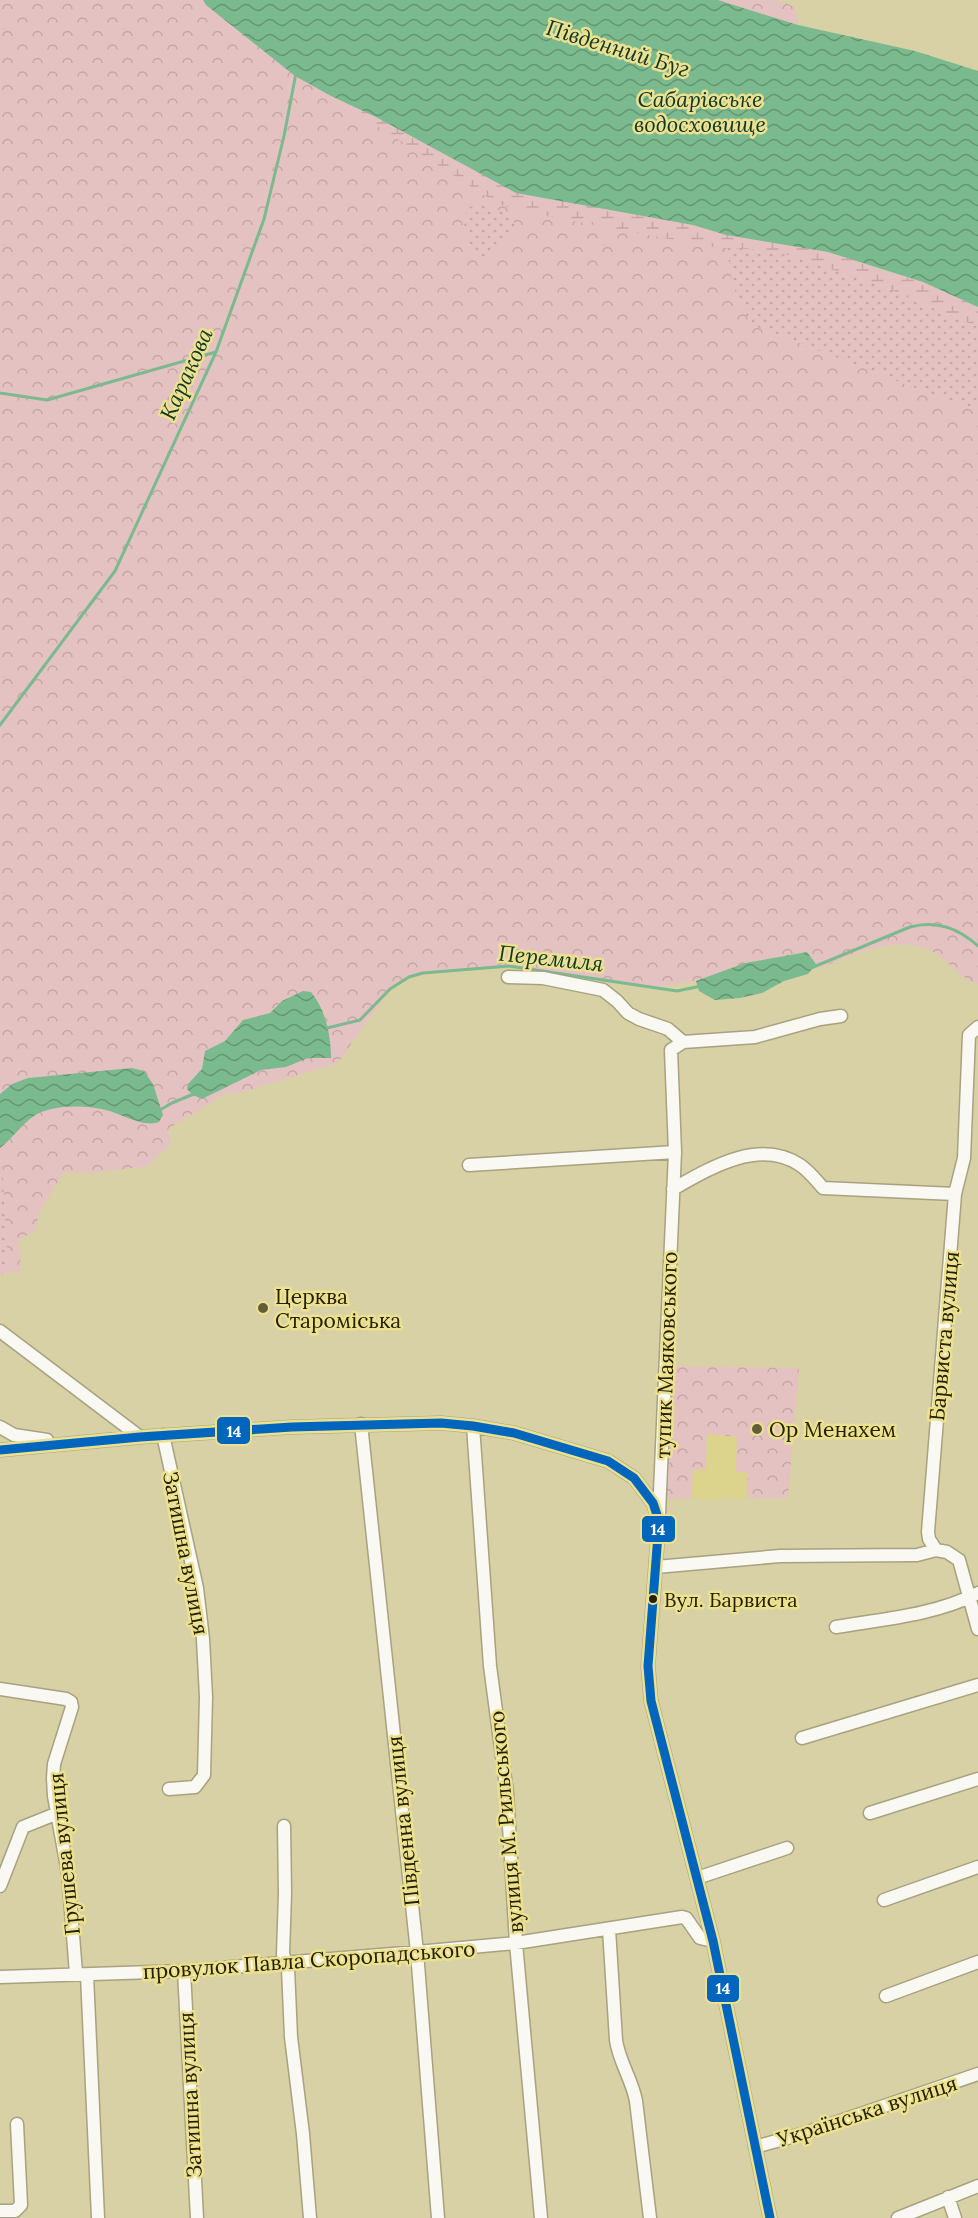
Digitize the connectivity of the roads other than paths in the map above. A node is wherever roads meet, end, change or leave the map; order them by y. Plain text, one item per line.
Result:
1 (508, 977) dead end
2 (841, 1016) dead end
3 (978, 1027) edge
4 (683, 1042) junction
5 (675, 1152) junction
6 (964, 1158) junction
7 (978, 1160) edge
8 (469, 1165) dead end
9 (674, 1189) junction
10 (955, 1194) junction
11 (0, 1331) edge
12 (361, 1424) junction
13 (473, 1426) junction
14 (0, 1427) edge
15 (163, 1435) junction
16 (140, 1437) junction
17 (72, 1442) junction
18 (0, 1450) edge
19 (659, 1521) junction
20 (936, 1550) junction
21 (656, 1567) junction
22 (974, 1595) edge
23 (836, 1627) dead end
24 (978, 1629) edge
25 (978, 1685) edge
26 (0, 1689) edge
27 (802, 1738) dead end
28 (978, 1779) edge
29 (169, 1789) dead end
30 (58, 1813) junction
31 (870, 1813) dead end
32 (284, 1826) dead end
33 (787, 1848) dead end
34 (978, 1867) edge
35 (697, 1878) junction
36 (0, 1886) edge
37 (884, 1900) dead end
38 (609, 1929) junction
39 (713, 1941) junction
40 (516, 1943) junction
41 (417, 1952) junction
42 (978, 1962) edge
43 (286, 1963) junction
44 (184, 1971) junction
45 (82, 1974) junction
46 (0, 1977) edge
47 (886, 1996) dead end
48 (978, 2074) edge
49 (17, 2124) dead end
50 (755, 2147) junction
51 (978, 2186) edge
52 (948, 2197) junction
53 (0, 2211) edge
54 (98, 2218) edge
55 (197, 2218) edge
56 (310, 2218) edge
57 (438, 2218) edge
58 (541, 2218) edge
59 (650, 2218) edge
60 (770, 2218) edge
61 (898, 2218) edge
62 (955, 2218) edge

1 - 4 street
2 - 4 street
3 - 6 street, Барвиста вулиця
4 - 5 street, тупик Маяковського
5 - 8 street
5 - 9 street, тупик Маяковського
6 - 7 street
6 - 10 street, Барвиста вулиця
9 - 10 street
9 - 19 street, тупик Маяковського
10 - 20 street, Барвиста вулиця
11 - 16 street
12 - 13 street
12 - 15 street
12 - 41 street, Південна вулиця
13 - 19 street
13 - 40 street, вулиця М. Рильського
14 - 17 street
15 - 16 street
15 - 29 street, Затишна вулиця
16 - 17 street
17 - 18 street
19 - 21 street, тупик Маяковського
20 - 21 street
20 - 22 street
21 - 35 street, тупик Маяковського
22 - 23 street
22 - 24 street
25 - 27 street
26 - 30 street, Грушева вулиця
28 - 31 street
30 - 36 street
30 - 45 street, Грушева вулиця
32 - 43 street
33 - 35 street
34 - 37 street
35 - 39 street, тупик Маяковського
38 - 39 street, провулок Павла Скоропадського
38 - 40 street, провулок Павла Скоропадського
38 - 59 street
39 - 50 street, тупик Маяковського
40 - 41 street, провулок Павла Скоропадського
40 - 58 street, вулиця М. Рильського
41 - 43 street, провулок Павла Скоропадського
41 - 57 street, Південна вулиця
42 - 47 street
43 - 44 street, провулок Павла Скоропадського
43 - 56 street
44 - 45 street, провулок Павла Скоропадського
44 - 55 street, Затишна вулиця
45 - 46 street, провулок Павла Скоропадського
45 - 54 street, Грушева вулиця
48 - 50 street, Українська вулиця
49 - 53 street
50 - 60 street, тупик Маяковського
51 - 52 street
52 - 61 street
52 - 62 street

